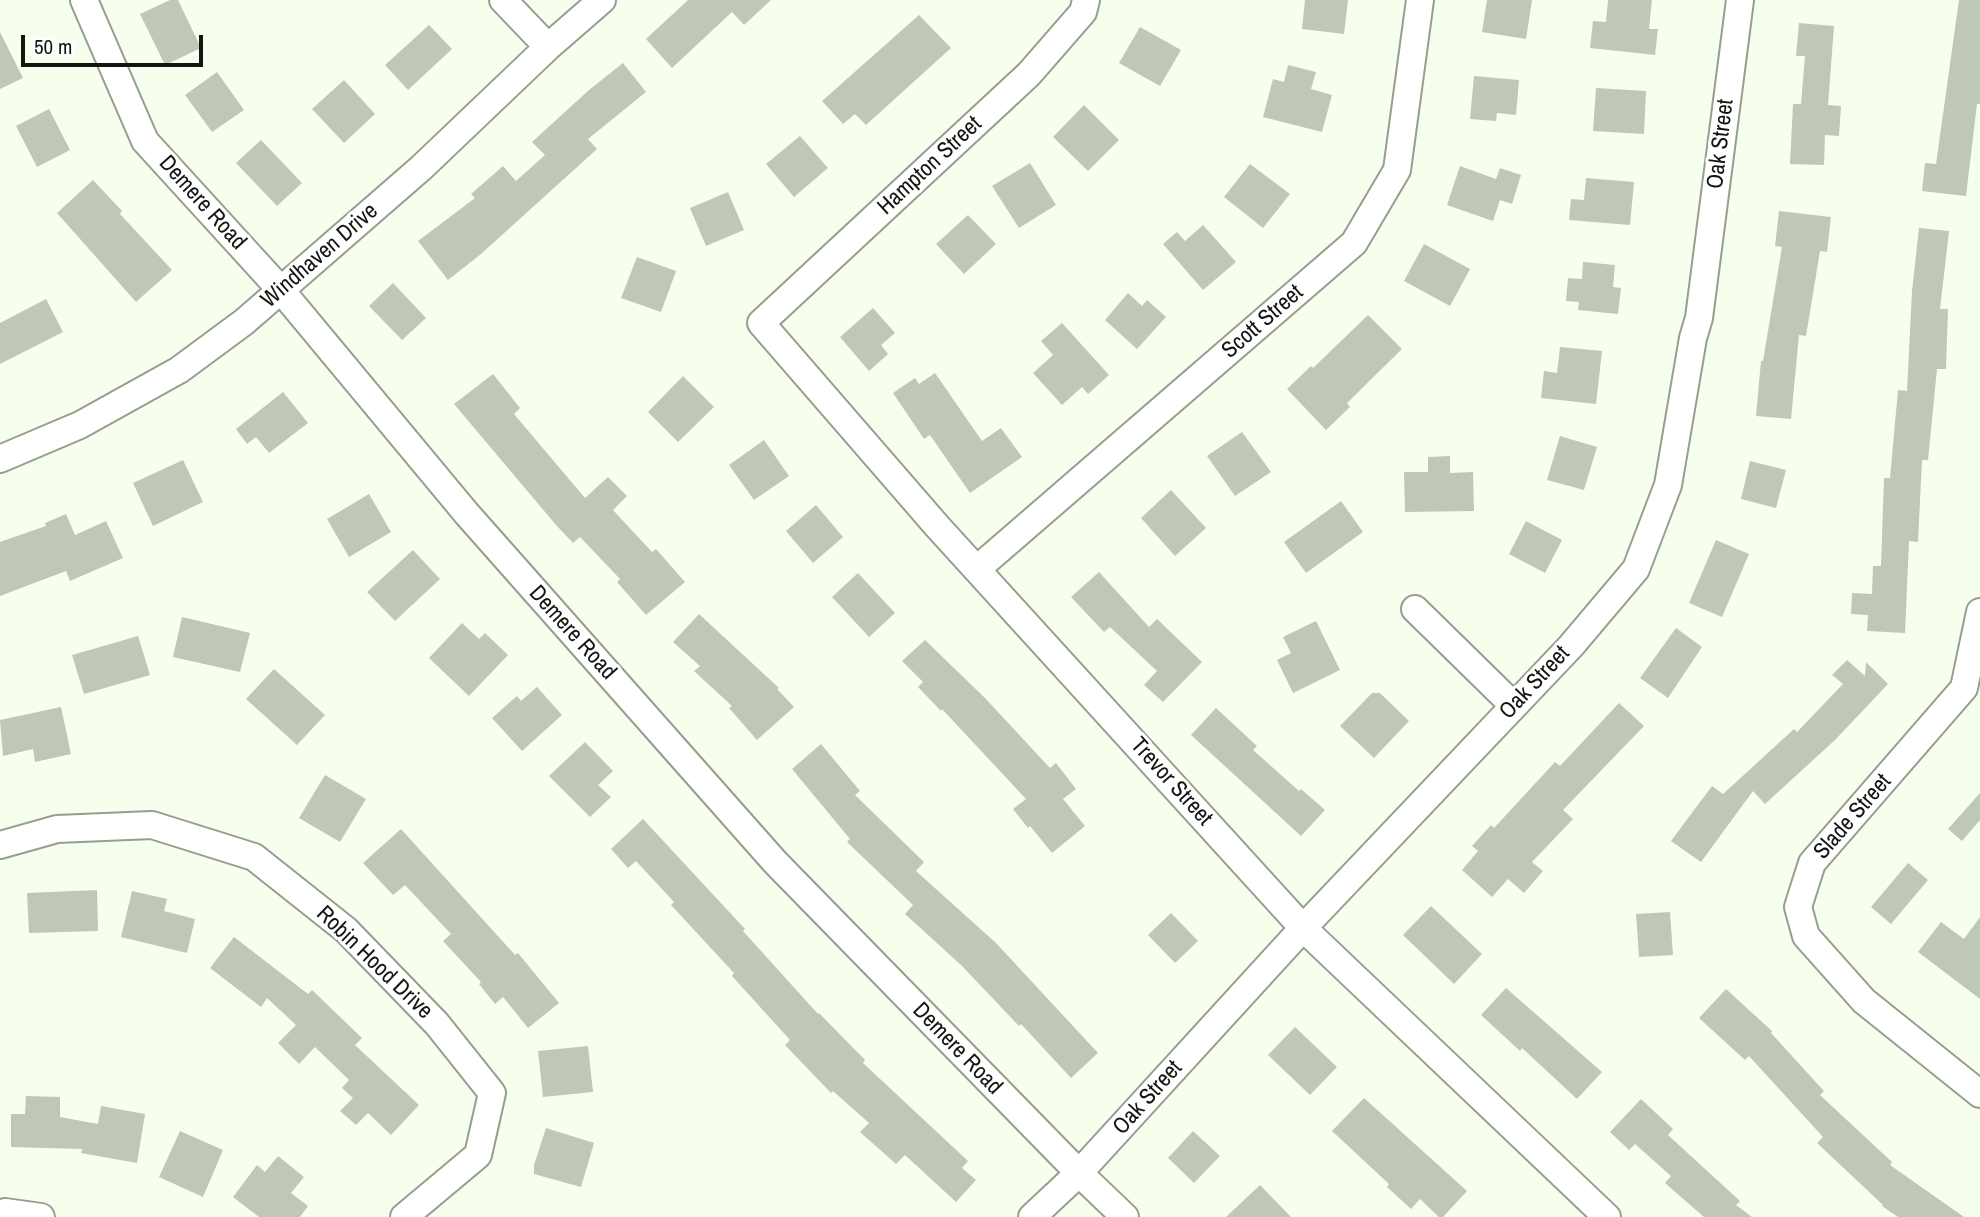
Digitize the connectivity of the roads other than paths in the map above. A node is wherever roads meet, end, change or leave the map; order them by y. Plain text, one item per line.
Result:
1 (84, 0) edge
2 (503, 0) edge
3 (602, 0) edge
4 (1086, 0) edge
5 (1420, 0) edge
6 (1740, 0) edge
7 (548, 47) junction
8 (280, 289) junction
9 (761, 323) joint
10 (0, 459) edge
11 (977, 569) junction
12 (1415, 609) dead end
13 (1980, 612) edge
14 (1514, 706) junction
15 (0, 845) edge
16 (1303, 928) junction
17 (1980, 1094) edge
18 (1079, 1173) junction
19 (0, 1214) edge
20 (41, 1217) edge
21 (404, 1217) edge
22 (1032, 1217) edge
23 (1125, 1217) edge
24 (1607, 1217) edge

1 - 8 street, Demere Road
2 - 7 street
3 - 7 street, Windhaven Drive
4 - 9 street, Hampton Street
5 - 11 street, Scott Street
6 - 14 street, Oak Street
7 - 8 street, Windhaven Drive
8 - 10 street, Windhaven Drive
8 - 18 street, Demere Road
9 - 11 street, Trevor Street
11 - 16 street, Trevor Street
12 - 14 street
13 - 17 street, Slade Street
14 - 16 street, Oak Street
15 - 21 street, Robin Hood Drive
16 - 18 street, Oak Street
16 - 24 street, Trevor Street
18 - 22 street, Oak Street
18 - 23 street, Demere Road
19 - 20 street

